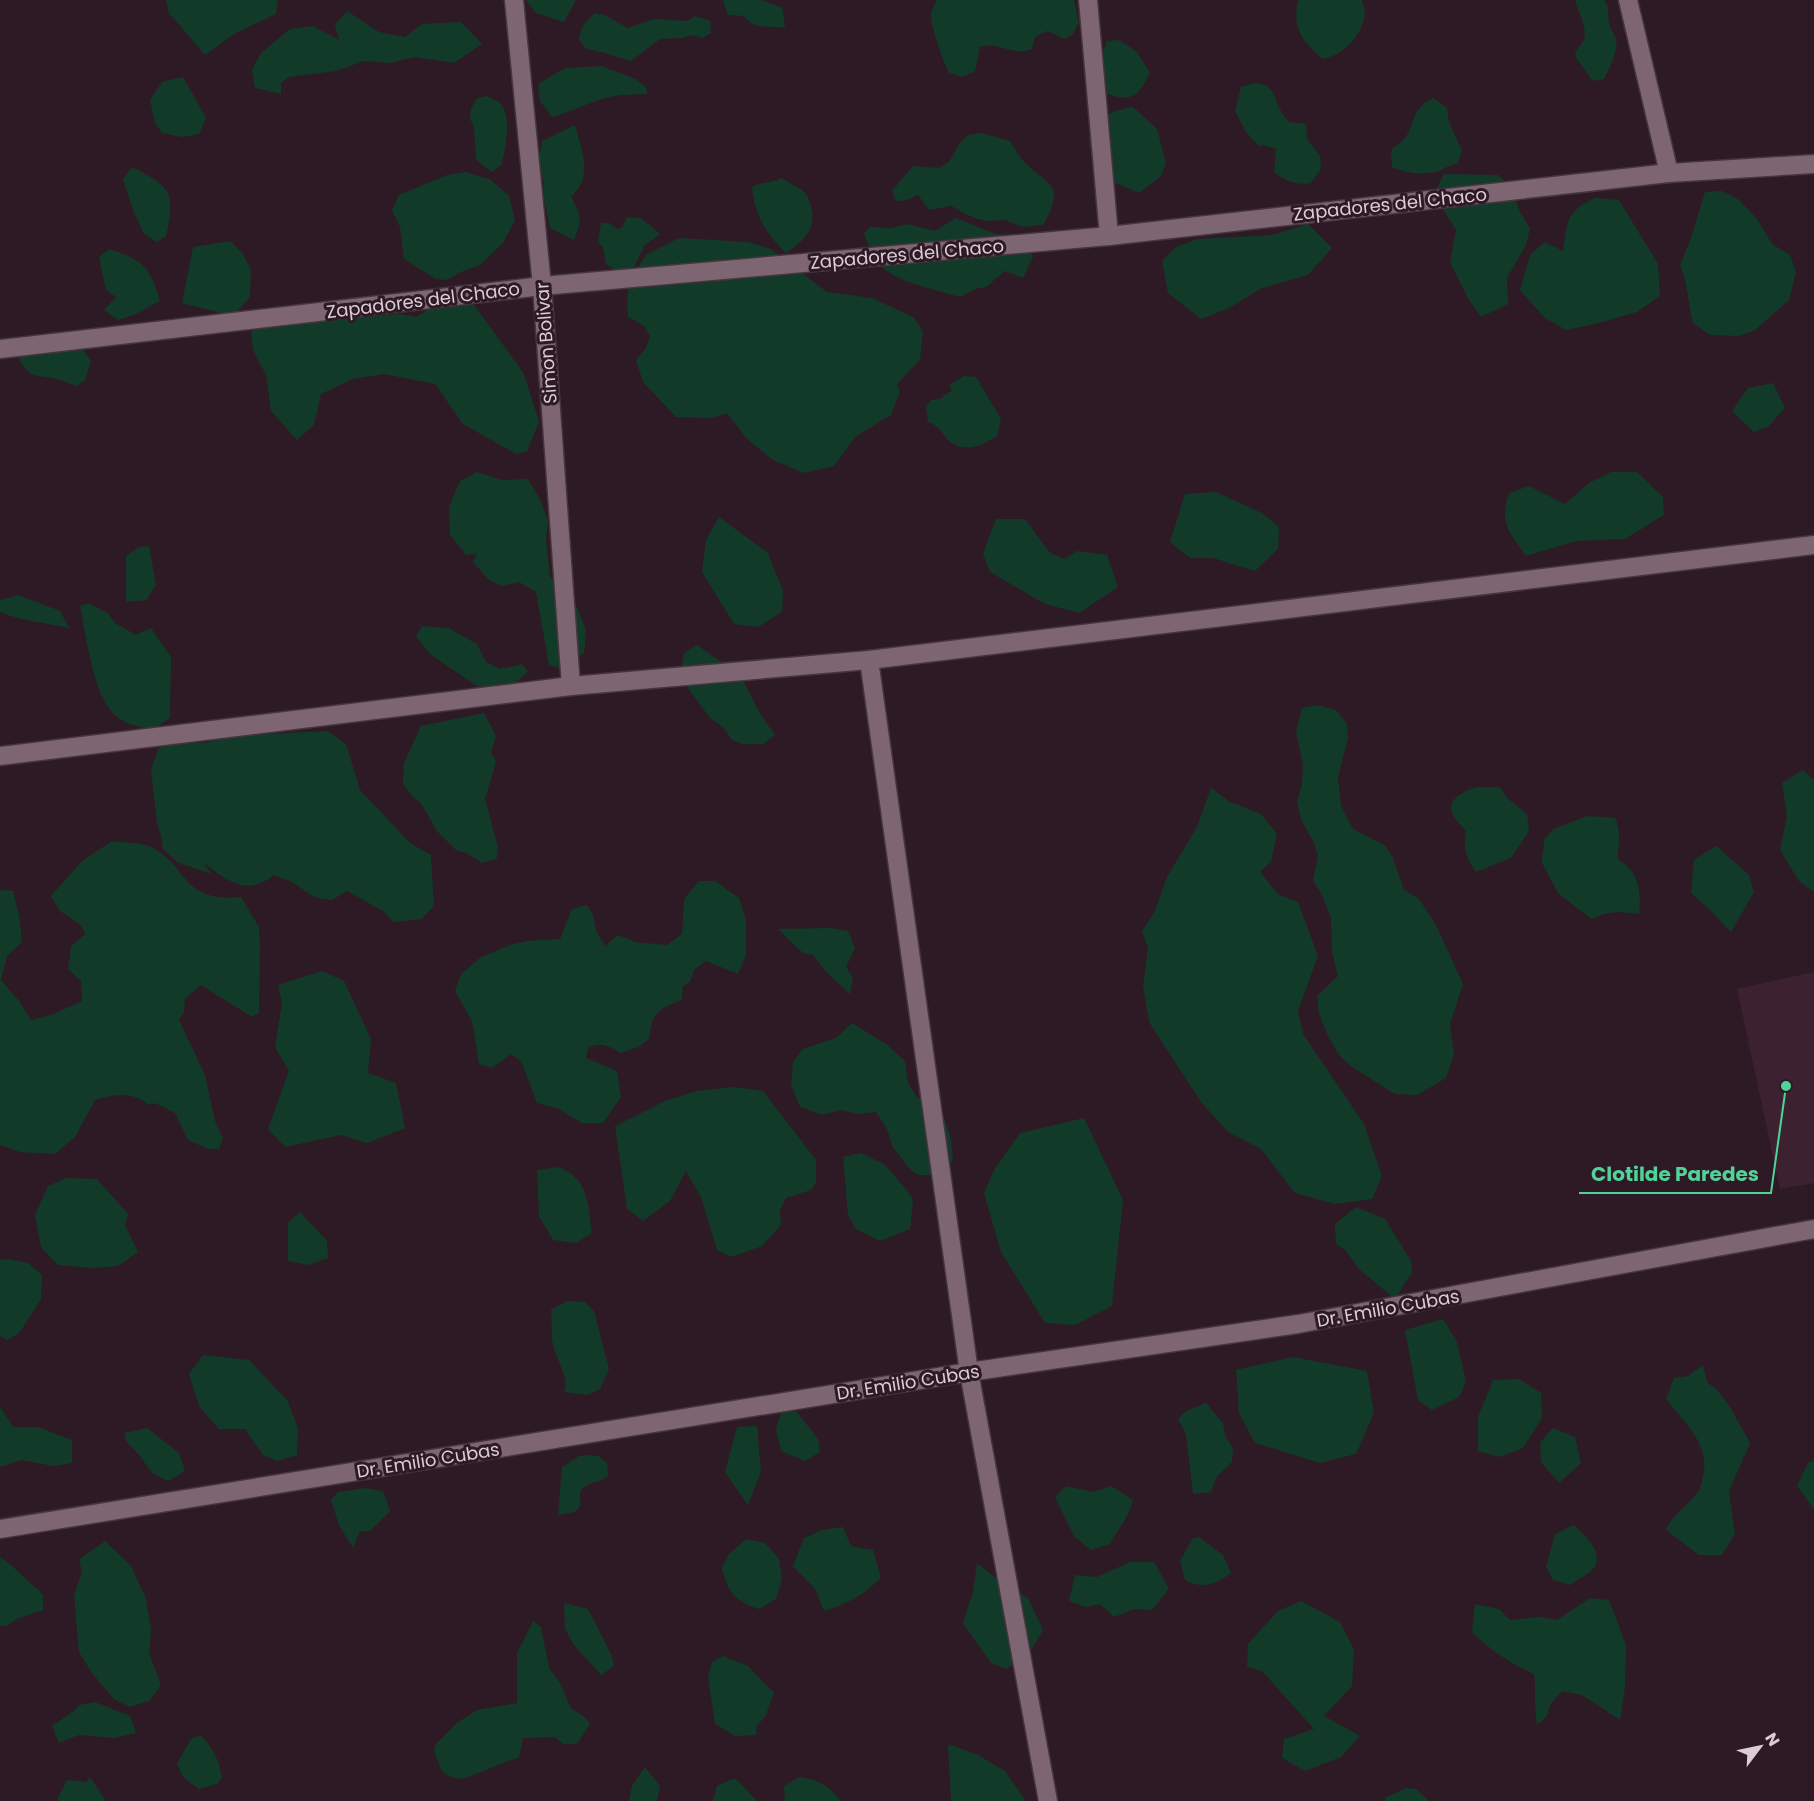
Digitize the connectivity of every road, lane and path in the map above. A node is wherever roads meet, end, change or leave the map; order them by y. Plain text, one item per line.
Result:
1 (514, 0) edge
2 (1088, 0) edge
3 (1628, 0) edge
4 (1814, 164) edge
5 (1669, 173) junction
6 (1109, 236) junction
7 (542, 286) junction
8 (0, 349) edge
9 (1814, 545) edge
10 (869, 660) junction
11 (571, 686) junction
12 (0, 756) edge
13 (1814, 1229) edge
14 (969, 1372) junction
15 (0, 1529) edge
16 (1048, 1801) edge

1 - 7 street, Simon Bolivar
2 - 6 street
3 - 5 street
4 - 5 street, Zapadores del Chaco
5 - 6 street, Zapadores del Chaco
6 - 7 street, Zapadores del Chaco
7 - 8 street, Zapadores del Chaco
7 - 11 street, Simon Bolivar
9 - 10 street
10 - 11 street
10 - 14 street
11 - 12 street
13 - 14 street, Dr. Emilio Cubas
14 - 15 street, Dr. Emilio Cubas
14 - 16 street

